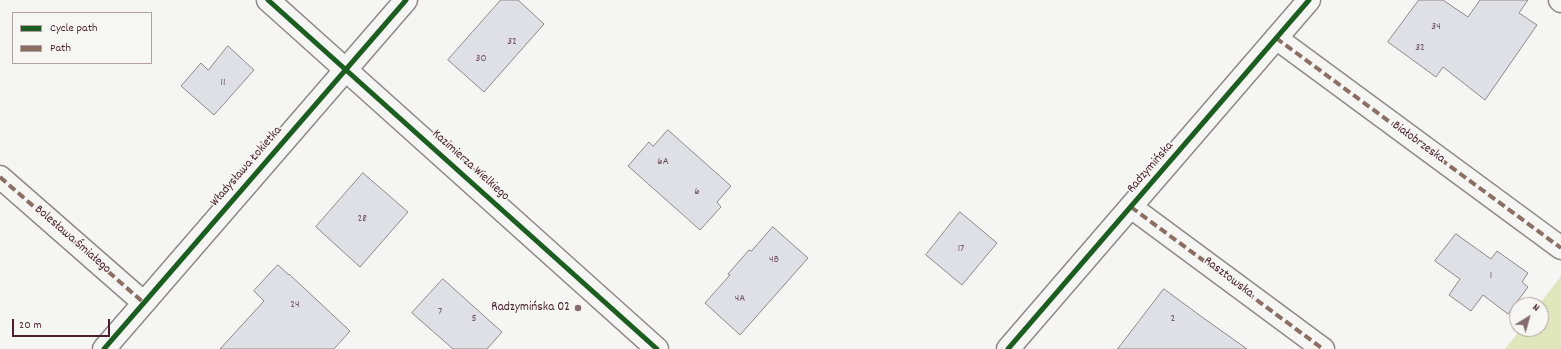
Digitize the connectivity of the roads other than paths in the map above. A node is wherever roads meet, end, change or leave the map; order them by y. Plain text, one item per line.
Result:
1 (268, 0) edge
2 (406, 0) edge
3 (1309, 0) edge
4 (1276, 38) junction
5 (346, 70) junction
6 (0, 177) edge
7 (1131, 207) junction
8 (1561, 248) edge
9 (144, 303) junction
10 (104, 349) edge
11 (658, 349) edge
12 (1008, 349) edge
13 (1324, 349) edge

1 - 5 street, Kazimierza Wielkiego
2 - 5 street, Władysława Łokietka
3 - 4 street, Radzymińska
4 - 7 street, Radzymińska
4 - 8 street, Białobrzeska
5 - 9 street, Władysława Łokietka
5 - 11 street, Kazimierza Wielkiego
6 - 9 street, Bolesława Śmiałego
7 - 12 street, Radzymińska
7 - 13 street, Rasztowska
9 - 10 street, Władysława Łokietka

